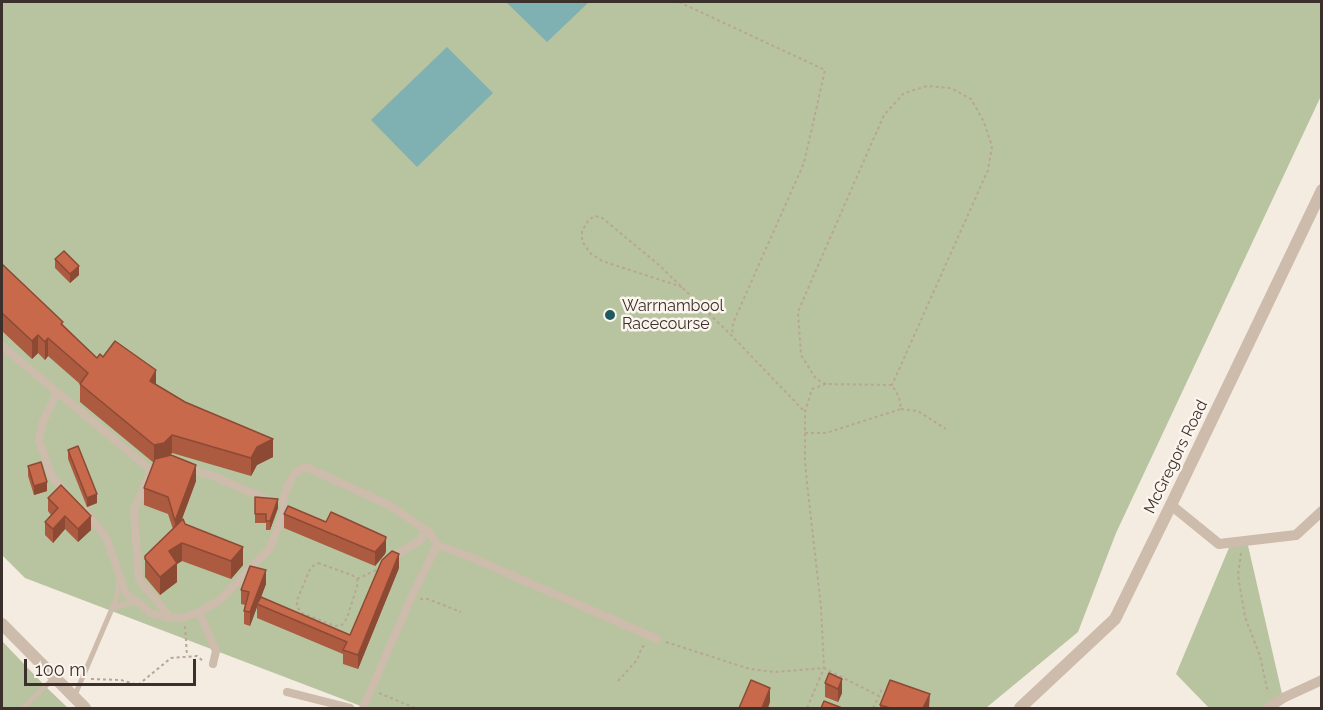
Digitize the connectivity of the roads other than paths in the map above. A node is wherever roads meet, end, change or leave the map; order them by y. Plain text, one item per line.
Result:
1 (1322, 190) edge
2 (2, 346) edge
3 (57, 392) junction
4 (162, 467) edge
5 (182, 467) edge
6 (151, 470) junction
7 (283, 498) junction
8 (73, 500) edge
9 (1171, 505) junction
10 (81, 507) edge
11 (1322, 512) edge
12 (425, 530) junction
13 (437, 545) junction
14 (381, 568) edge
15 (119, 578) junction
16 (141, 604) junction
17 (112, 608) junction
18 (199, 612) junction
19 (171, 618) junction
20 (2, 624) edge
21 (657, 639) road end
22 (213, 664) road end
23 (55, 677) junction
24 (1322, 680) edge
25 (287, 692) dead end
26 (74, 697) junction
27 (22, 708) edge
28 (85, 708) edge
29 (350, 708) edge
30 (363, 708) edge
31 (1020, 708) edge
32 (1268, 708) edge

1 - 9 street, McGregors Road
2 - 3 street
3 - 6 street
3 - 8 street
4 - 6 street
5 - 7 street
6 - 19 street
7 - 12 street
7 - 18 street
9 - 11 street
9 - 31 street, McGregors Road
10 - 15 street
12 - 13 street
12 - 14 street
13 - 21 street
13 - 30 street
15 - 16 street
15 - 17 lane
16 - 17 lane
16 - 19 street
17 - 26 lane
18 - 19 street
18 - 22 street
20 - 23 street
23 - 26 street
23 - 27 lane
24 - 32 street
25 - 29 street
26 - 28 street

